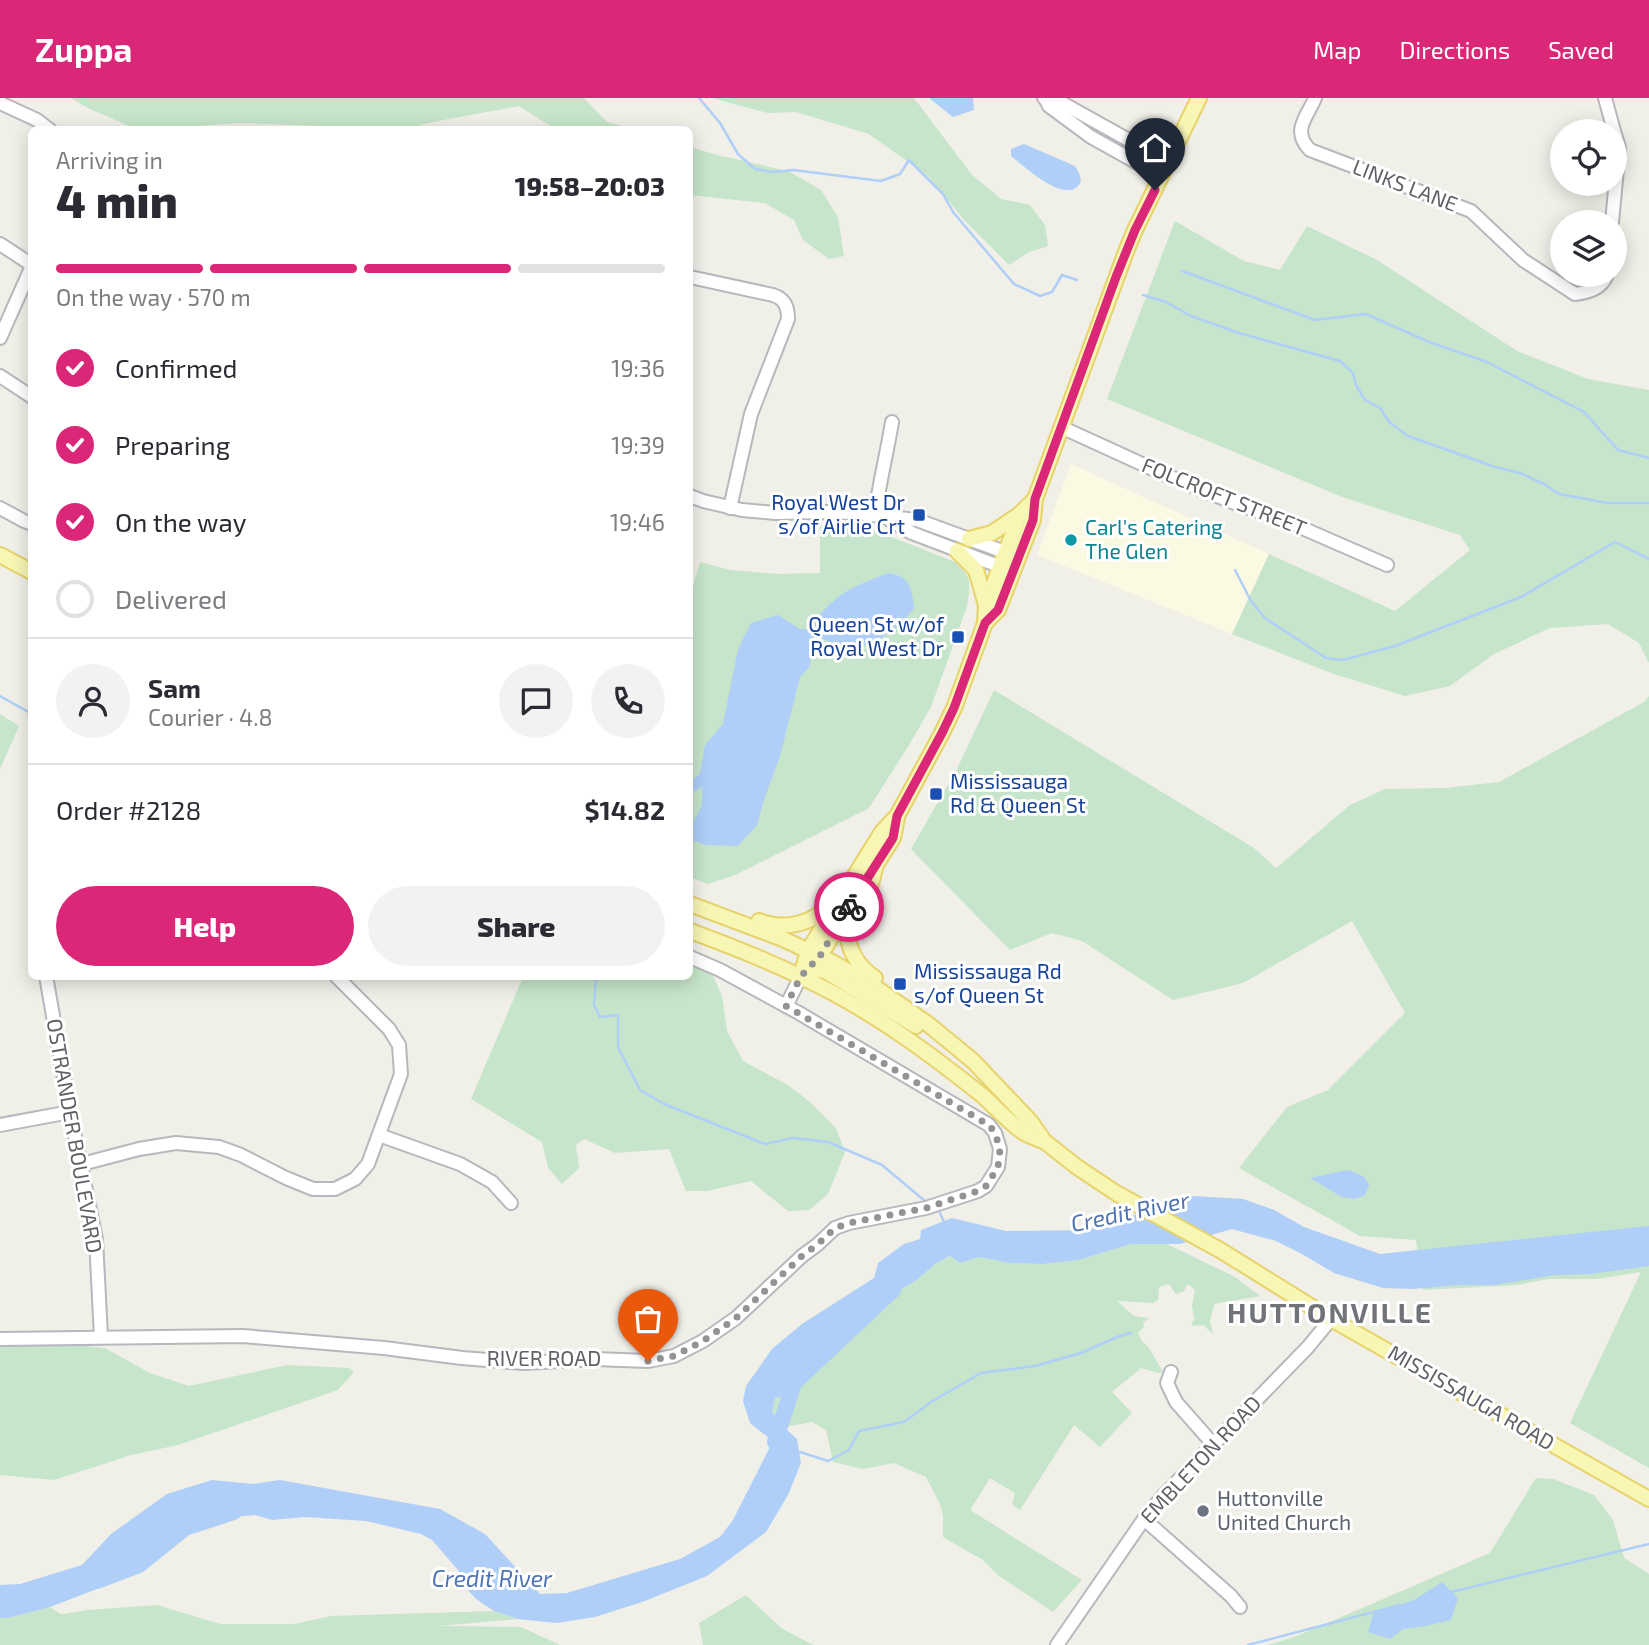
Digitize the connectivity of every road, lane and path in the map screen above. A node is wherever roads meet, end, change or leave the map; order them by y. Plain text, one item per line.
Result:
1 (1045, 98) edge
2 (1199, 98) edge
3 (1315, 98) edge
4 (1605, 98) edge
5 (0, 103) edge
6 (1611, 119) edge
7 (45, 126) edge
8 (1168, 162) junction
9 (1161, 176) junction
10 (0, 244) edge
11 (28, 263) edge
12 (28, 275) edge
13 (693, 278) edge
14 (1550, 278) edge
15 (1564, 287) edge
16 (1597, 287) edge
17 (0, 338) edge
18 (0, 376) edge
19 (28, 394) edge
20 (891, 422) dead end
21 (1061, 427) junction
22 (693, 497) edge
23 (1035, 499) junction
24 (0, 508) edge
25 (730, 508) junction
26 (1020, 514) junction
27 (881, 517) junction
28 (28, 523) edge
29 (969, 538) junction
30 (957, 551) junction
31 (0, 555) edge
32 (1012, 555) junction
33 (1387, 565) dead end
34 (1007, 569) junction
35 (28, 570) edge
36 (986, 605) junction
37 (985, 623) junction
38 (897, 816) junction
39 (876, 864) junction
40 (854, 877) junction
41 (693, 905) edge
42 (719, 915) junction
43 (693, 932) edge
44 (814, 954) junction
45 (693, 958) edge
46 (801, 976) junction
47 (47, 980) edge
48 (340, 980) edge
49 (786, 1006) junction
50 (928, 1024) junction
51 (948, 1039) junction
52 (70, 1112) junction
53 (0, 1125) edge
54 (379, 1135) junction
55 (1044, 1141) junction
56 (82, 1164) junction
57 (511, 1203) dead end
58 (1331, 1319) junction
59 (101, 1337) junction
60 (0, 1339) edge
61 (1171, 1372) dead end
62 (1213, 1444) junction
63 (1649, 1499) edge
64 (1144, 1519) junction
65 (1240, 1607) dead end
66 (1057, 1645) edge

1 - 8 street
1 - 9 street
2 - 8 main road
3 - 14 street, LINKS LANE
4 - 6 street
5 - 7 street
8 - 9 main road
9 - 21 main road
10 - 11 street
12 - 17 street
13 - 25 street
15 - 16 street, LINKS LANE
18 - 19 street
20 - 27 street
21 - 23 main road
21 - 33 street, FOLCROFT STREET
22 - 25 street
23 - 26 main road
23 - 32 main road
24 - 28 street
25 - 27 street
26 - 29 main road
26 - 32 main road
27 - 29 street
27 - 30 street
29 - 32 street
30 - 34 street
30 - 36 main road
31 - 35 main road
32 - 34 main road
34 - 36 main road
34 - 37 main road
36 - 37 main road
37 - 38 main road
38 - 39 main road
38 - 40 main road
39 - 44 main road
39 - 50 main road
40 - 42 main road
40 - 44 main road
41 - 42 main road, MISSISSAUGA ROAD
42 - 44 main road, MISSISSAUGA ROAD
43 - 46 main road, MISSISSAUGA ROAD
44 - 46 main road
44 - 50 main road, MISSISSAUGA ROAD
45 - 49 street, RIVER ROAD
46 - 49 street
46 - 51 main road
46 - 55 main road, MISSISSAUGA ROAD
47 - 52 street, OSTRANDER BOULEVARD
48 - 54 street
49 - 59 street, RIVER ROAD
50 - 51 main road, MISSISSAUGA ROAD
51 - 55 main road, MISSISSAUGA ROAD
52 - 53 street
52 - 56 street, OSTRANDER BOULEVARD
54 - 56 street
54 - 57 street
55 - 58 main road, MISSISSAUGA ROAD
56 - 59 street, OSTRANDER BOULEVARD
58 - 62 street, EMBLETON ROAD
58 - 63 main road, MISSISSAUGA ROAD
59 - 60 street, RIVER ROAD
61 - 62 street
62 - 64 street, EMBLETON ROAD
64 - 65 street
64 - 66 street, EMBLETON ROAD

